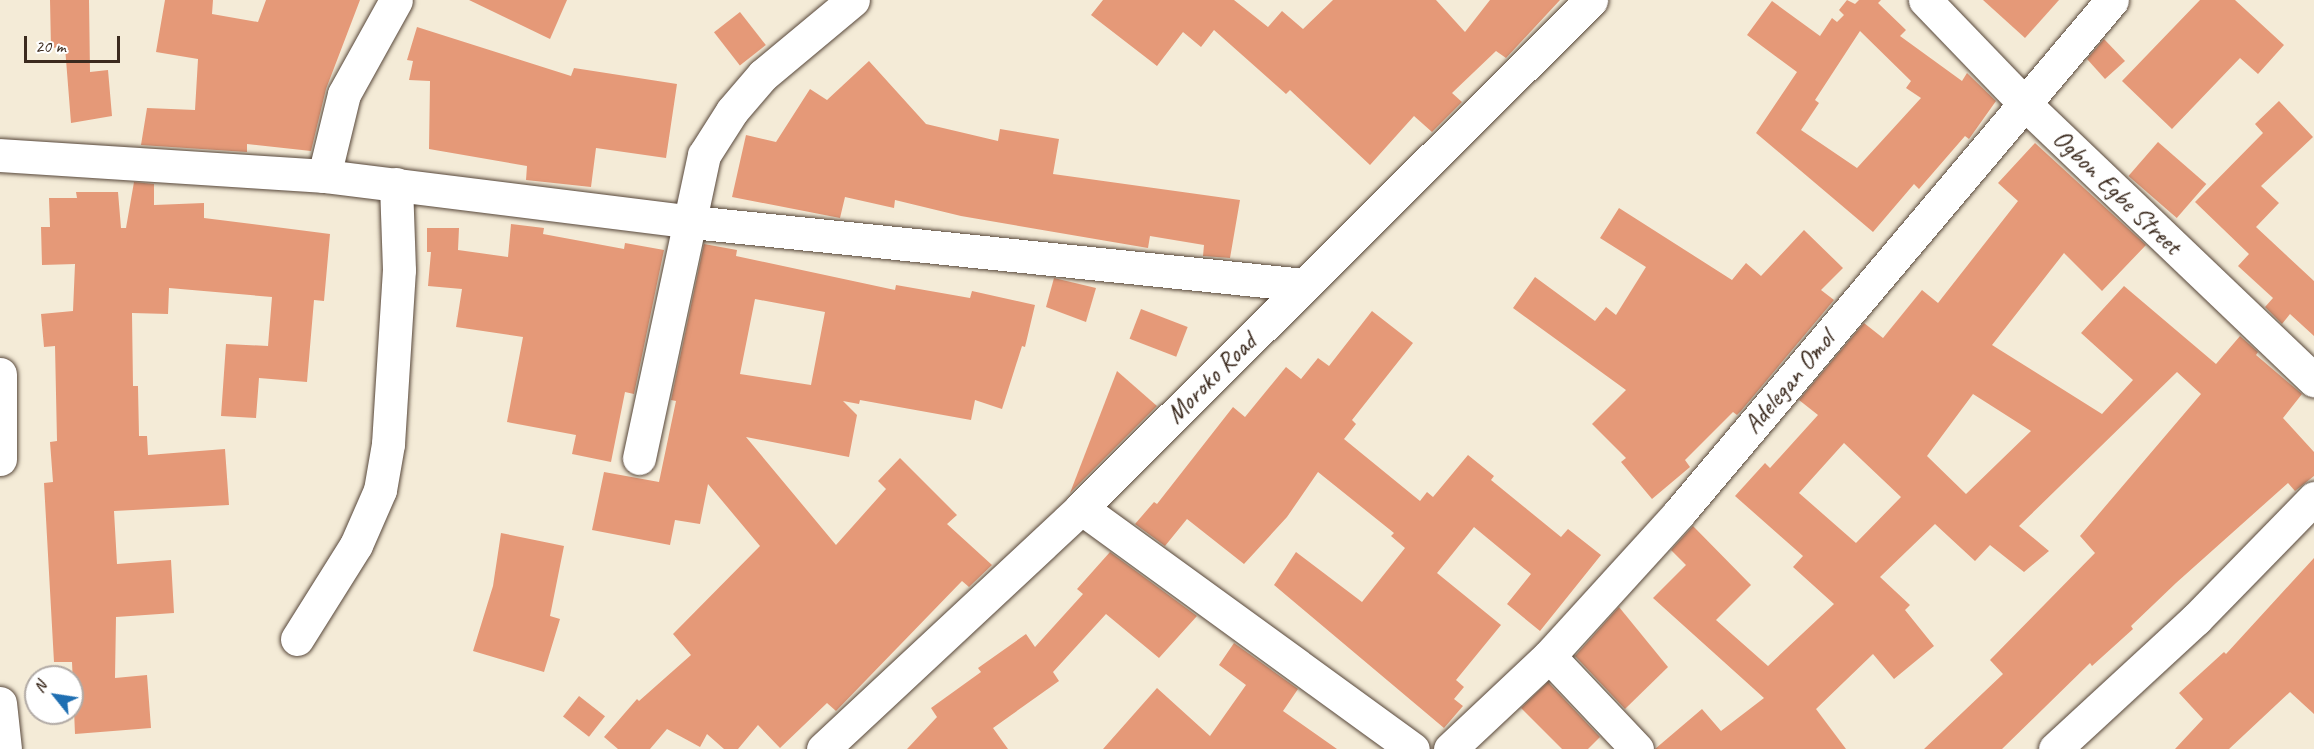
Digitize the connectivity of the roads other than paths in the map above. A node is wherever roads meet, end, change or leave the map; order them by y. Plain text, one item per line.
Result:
1 (396, 0) edge
2 (852, 0) edge
3 (1591, 0) edge
4 (1925, 0) edge
5 (2112, 0) edge
6 (2025, 104) junction
7 (0, 154) edge
8 (324, 176) junction
9 (396, 184) junction
10 (692, 222) junction
11 (1304, 285) junction
12 (0, 374) edge
13 (2314, 380) edge
14 (639, 458) dead end
15 (0, 459) edge
16 (2314, 498) edge
17 (1081, 508) junction
18 (297, 639) dead end
19 (1549, 656) junction
20 (0, 703) edge
21 (4, 749) edge
22 (823, 749) edge
23 (1413, 749) edge
24 (1450, 749) edge
25 (1637, 749) edge
26 (2055, 749) edge

1 - 8 street
2 - 10 street
3 - 11 street, Moroko Road
4 - 6 street, Ogbon Egbe Street
5 - 6 street, Adelegan Omol
6 - 13 street, Ogbon Egbe Street
6 - 19 street, Adelegan Omol
7 - 8 street
8 - 9 street
9 - 10 street
9 - 18 street
10 - 11 street
10 - 14 street
11 - 17 street, Moroko Road
12 - 15 street
16 - 26 street
17 - 22 street, Moroko Road
17 - 23 street
19 - 24 street, Adelegan Omol
19 - 25 street
20 - 21 street

